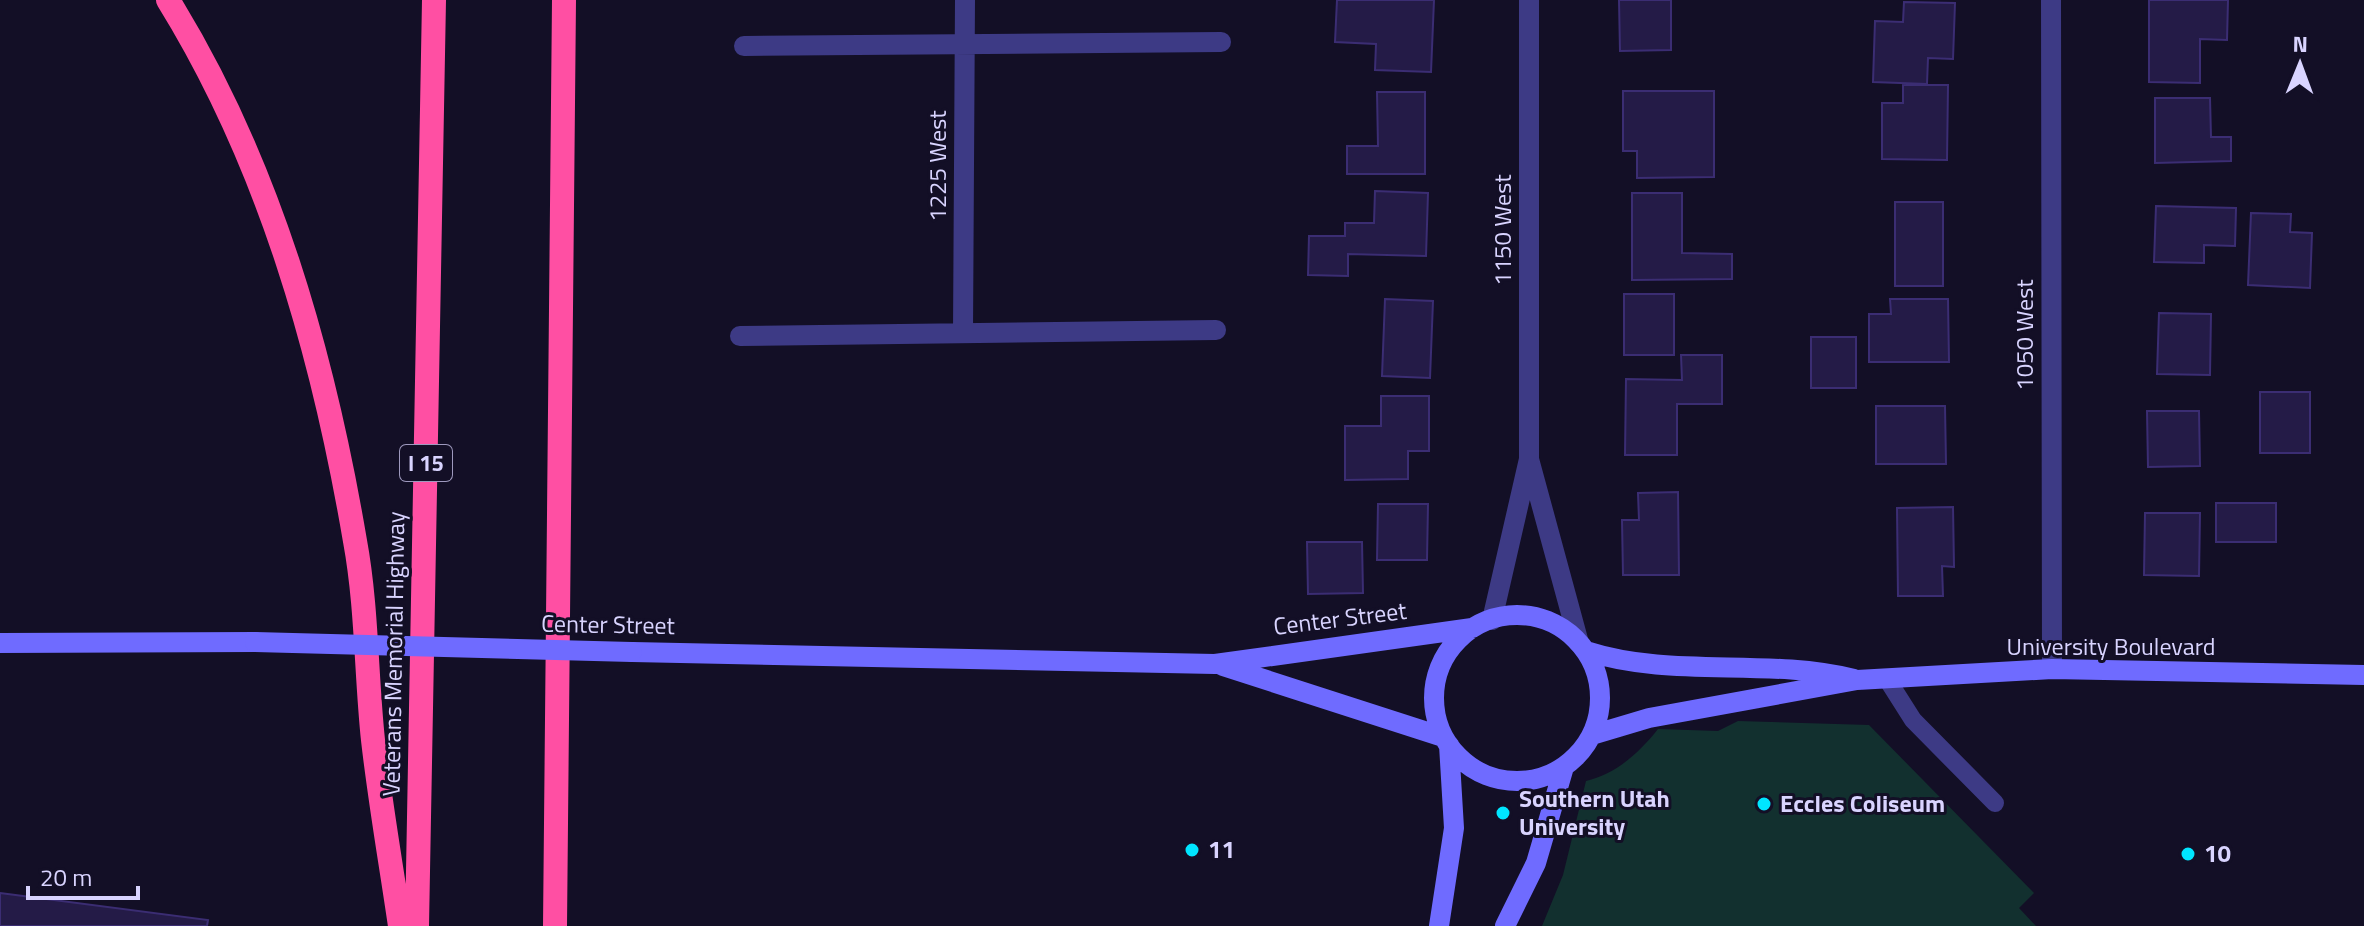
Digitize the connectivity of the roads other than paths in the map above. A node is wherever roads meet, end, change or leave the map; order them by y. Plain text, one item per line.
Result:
1 (168, 0) edge
2 (434, 0) edge
3 (564, 0) edge
4 (965, 0) edge
5 (1529, 0) edge
6 (2051, 0) edge
7 (1221, 42) dead end
8 (965, 44) junction
9 (744, 46) dead end
10 (1216, 330) dead end
11 (963, 333) junction
12 (740, 336) dead end
13 (1529, 459) junction
14 (1492, 620) junction
15 (1472, 628) junction
16 (0, 643) edge
17 (1582, 647) junction
18 (1215, 664) junction
19 (2052, 669) junction
20 (2364, 675) edge
21 (1887, 679) junction
22 (1857, 680) junction
23 (1592, 735) junction
24 (1446, 741) junction
25 (1564, 767) junction
26 (1995, 803) dead end
27 (400, 926) edge
28 (417, 926) edge
29 (555, 926) edge
30 (1439, 926) edge
31 (1505, 926) edge

1 - 27 highway
2 - 28 highway, Veterans Memorial Highway / I 15
3 - 29 highway
4 - 8 street, 1225 West
5 - 13 street, 1150 West
6 - 19 street, 1050 West
7 - 8 street
8 - 9 street
8 - 11 street, 1225 West
10 - 11 street
11 - 12 street
13 - 14 street, 1150 West
13 - 17 street, 1150 West
14 - 15 main road
14 - 17 main road
15 - 18 main road, Center Street
15 - 24 main road
16 - 18 main road, Center Street, bridge
17 - 22 main road, University Boulevard
17 - 23 main road
18 - 24 main road, Center Street
19 - 20 main road, University Boulevard
19 - 21 main road, University Boulevard
21 - 22 main road, University Boulevard
21 - 26 lane
22 - 23 main road, University Boulevard
23 - 25 main road
24 - 25 main road
24 - 30 main road
25 - 31 main road

